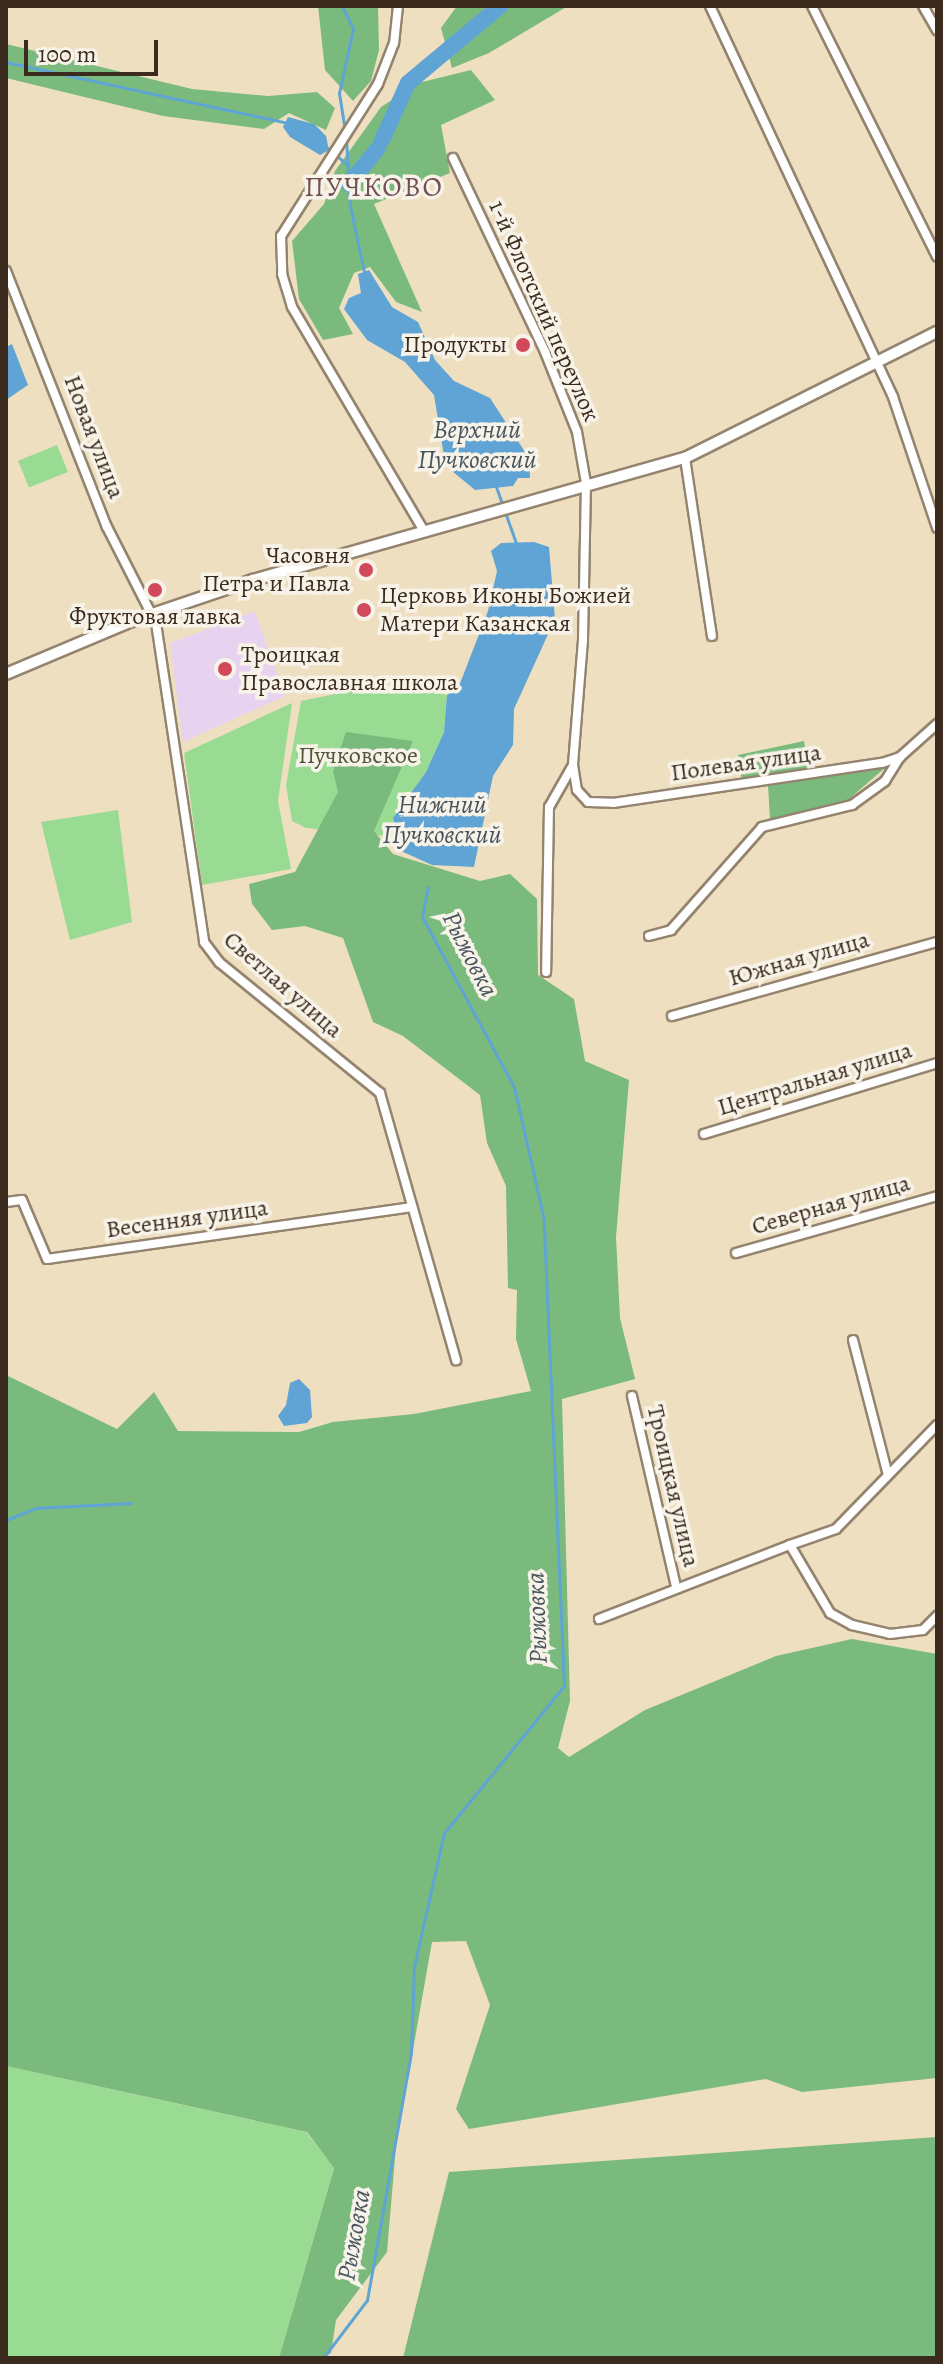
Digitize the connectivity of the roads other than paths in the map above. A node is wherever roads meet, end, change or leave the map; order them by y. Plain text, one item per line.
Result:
1 (398, 6) edge
2 (710, 6) edge
3 (812, 6) edge
4 (923, 6) edge
5 (937, 30) edge
6 (453, 158) dead end
7 (937, 257) edge
8 (6, 271) edge
9 (937, 332) edge
10 (876, 361) junction
11 (685, 458) junction
12 (586, 483) junction
13 (937, 528) edge
14 (423, 529) junction
15 (152, 613) junction
16 (712, 636) dead end
17 (6, 674) edge
18 (937, 724) edge
19 (900, 757) junction
20 (573, 765) junction
21 (649, 936) dead end
22 (937, 942) edge
23 (546, 972) dead end
24 (672, 1016) dead end
25 (937, 1063) edge
26 (704, 1134) dead end
27 (937, 1196) edge
28 (6, 1202) edge
29 (412, 1207) junction
30 (736, 1253) dead end
31 (853, 1340) dead end
32 (456, 1360) dead end
33 (632, 1396) dead end
34 (937, 1425) edge
35 (888, 1475) junction
36 (790, 1545) junction
37 (676, 1586) junction
38 (937, 1616) edge
39 (599, 1619) dead end

1 - 14 street
2 - 10 street
3 - 7 street
4 - 5 street
6 - 12 street, 1-й Флотский переулок
8 - 15 street, Новая улица
9 - 10 street
10 - 11 street
10 - 13 street
11 - 12 street
11 - 16 street
12 - 14 street
12 - 20 street, 1-й Флотский переулок
14 - 15 street
15 - 17 street
15 - 29 street, Светлая улица
18 - 19 street
19 - 20 street, Полевая улица
19 - 21 street
20 - 23 street
22 - 24 street, Южная улица
25 - 26 street, Центральная улица
27 - 30 street, Северная улица
28 - 29 street, Весенняя улица
29 - 32 street, Светлая улица
31 - 35 street
33 - 37 street, Троицкая улица
34 - 35 street, Троицкая улица
35 - 36 street, Троицкая улица
36 - 37 street, Троицкая улица
36 - 38 street
37 - 39 street, Троицкая улица

